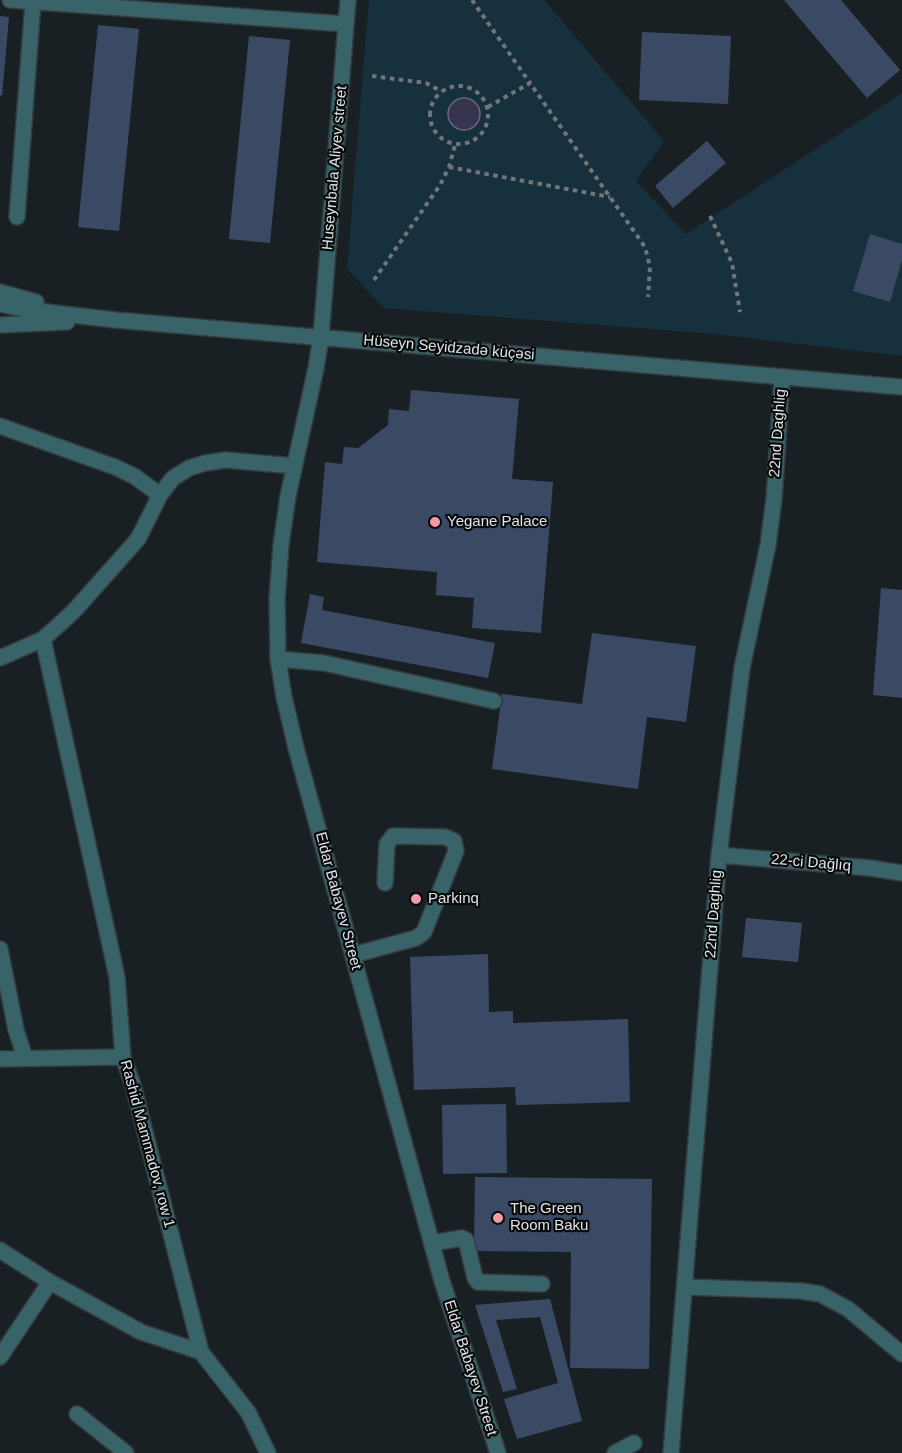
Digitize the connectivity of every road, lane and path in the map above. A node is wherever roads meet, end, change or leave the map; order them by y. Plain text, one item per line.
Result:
1 (10, 0) edge
2 (348, 0) edge
3 (472, 0) edge
4 (33, 2) junction
5 (346, 24) junction
6 (372, 76) dead end
7 (530, 83) junction
8 (441, 91) junction
9 (488, 107) junction
10 (455, 145) junction
11 (449, 167) junction
12 (610, 197) junction
13 (710, 216) dead end
14 (17, 217) dead end
15 (374, 280) dead end
16 (0, 292) edge
17 (648, 297) dead end
18 (0, 304) edge
19 (740, 312) dead end
20 (115, 320) junction
21 (0, 325) edge
22 (321, 337) junction
23 (782, 378) junction
24 (902, 387) edge
25 (0, 426) edge
26 (294, 466) junction
27 (160, 495) junction
28 (43, 639) junction
29 (0, 658) edge
30 (278, 659) junction
31 (494, 701) dead end
32 (719, 855) junction
33 (902, 873) edge
34 (385, 883) dead end
35 (0, 949) edge
36 (353, 955) junction
37 (123, 1057) junction
38 (25, 1058) junction
39 (0, 1059) edge
40 (432, 1243) junction
41 (0, 1250) edge
42 (50, 1282) junction
43 (542, 1284) dead end
44 (686, 1287) junction
45 (201, 1352) junction
46 (902, 1354) edge
47 (0, 1358) edge
48 (77, 1414) dead end
49 (634, 1443) dead end
50 (126, 1453) edge
51 (268, 1453) edge
52 (498, 1453) edge
53 (615, 1453) edge
54 (671, 1453) edge

1 - 4 street
2 - 5 street, Huseynbala Aliyev street
3 - 7 path
4 - 5 street
4 - 14 street
5 - 22 street, Huseynbala Aliyev street
6 - 8 path
7 - 9 path
7 - 12 path
8 - 9 path
8 - 10 path
9 - 10 path
10 - 11 path
11 - 12 path
11 - 15 path
12 - 17 path
13 - 19 path
16 - 20 street
18 - 20 street
20 - 21 street
20 - 22 street, Hüseyn Seyidzadə küçəsi
22 - 23 street, Hüseyn Seyidzadə küçəsi
22 - 26 street, Eldar Babayev Street
23 - 24 street, Hüseyn Seyidzadə küçəsi
23 - 32 street, 22nd Daghlig
25 - 27 street
26 - 27 street
26 - 30 street, Eldar Babayev Street
27 - 28 street
28 - 29 street
28 - 37 street, Rashid Mammadov, row 1
30 - 31 street
30 - 36 street, Eldar Babayev Street
32 - 33 street, 22-ci Dağlıq
32 - 44 street, 22nd Daghlig
34 - 36 street
35 - 38 street
36 - 40 street, Eldar Babayev Street
37 - 38 street
37 - 45 street, Rashid Mammadov, row 1
38 - 39 street
40 - 43 street
40 - 52 street, Eldar Babayev Street
41 - 42 street
42 - 45 street
42 - 47 street
44 - 46 street
44 - 54 street, 22nd Daghlig
45 - 51 street, Rashid Mammadov, row 1
48 - 50 street
49 - 53 street

